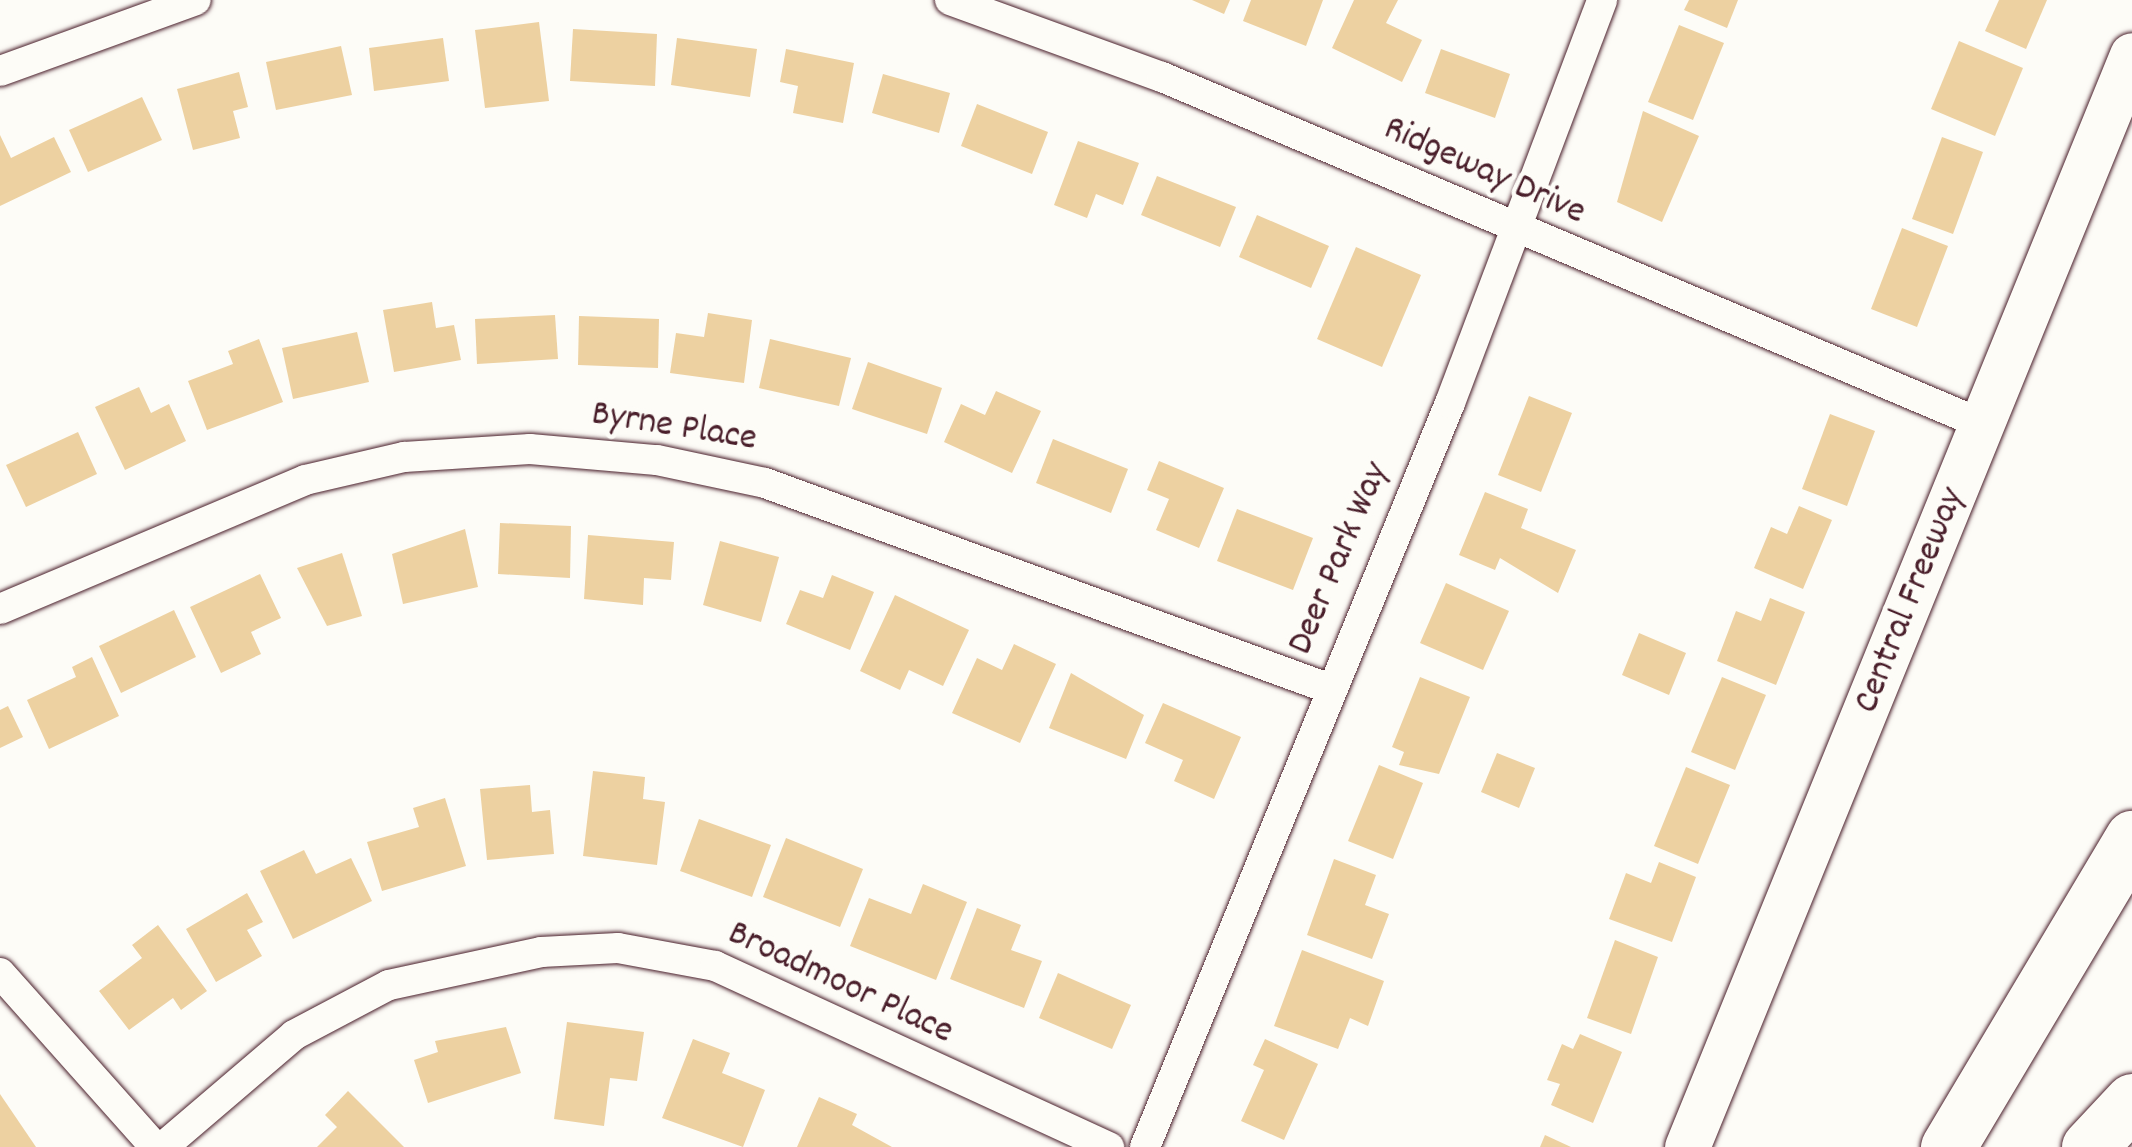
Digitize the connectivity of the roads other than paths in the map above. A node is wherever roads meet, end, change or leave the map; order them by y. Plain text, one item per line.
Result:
1 (196, 0) edge
2 (950, 0) edge
3 (1602, 0) edge
4 (2132, 55) edge
5 (0, 72) edge
6 (1514, 228) junction
7 (1982, 424) junction
8 (0, 609) edge
9 (1328, 688) junction
10 (2132, 838) edge
11 (0, 974) edge
12 (2132, 1101) edge
13 (155, 1147) edge
14 (163, 1147) edge
15 (1109, 1147) edge
16 (1146, 1147) edge
17 (1687, 1147) edge
18 (1948, 1147) edge
19 (2089, 1147) edge

1 - 5 street
2 - 6 street, Ridgeway Drive
3 - 6 street, Deer Park Way
4 - 7 main road, Central Freeway
6 - 7 street, Ridgeway Drive
6 - 9 street, Deer Park Way
7 - 17 main road, Central Freeway
8 - 9 street, Byrne Place
9 - 16 street, Deer Park Way
10 - 18 highway
11 - 13 street
12 - 19 highway
14 - 15 street, Broadmoor Place

